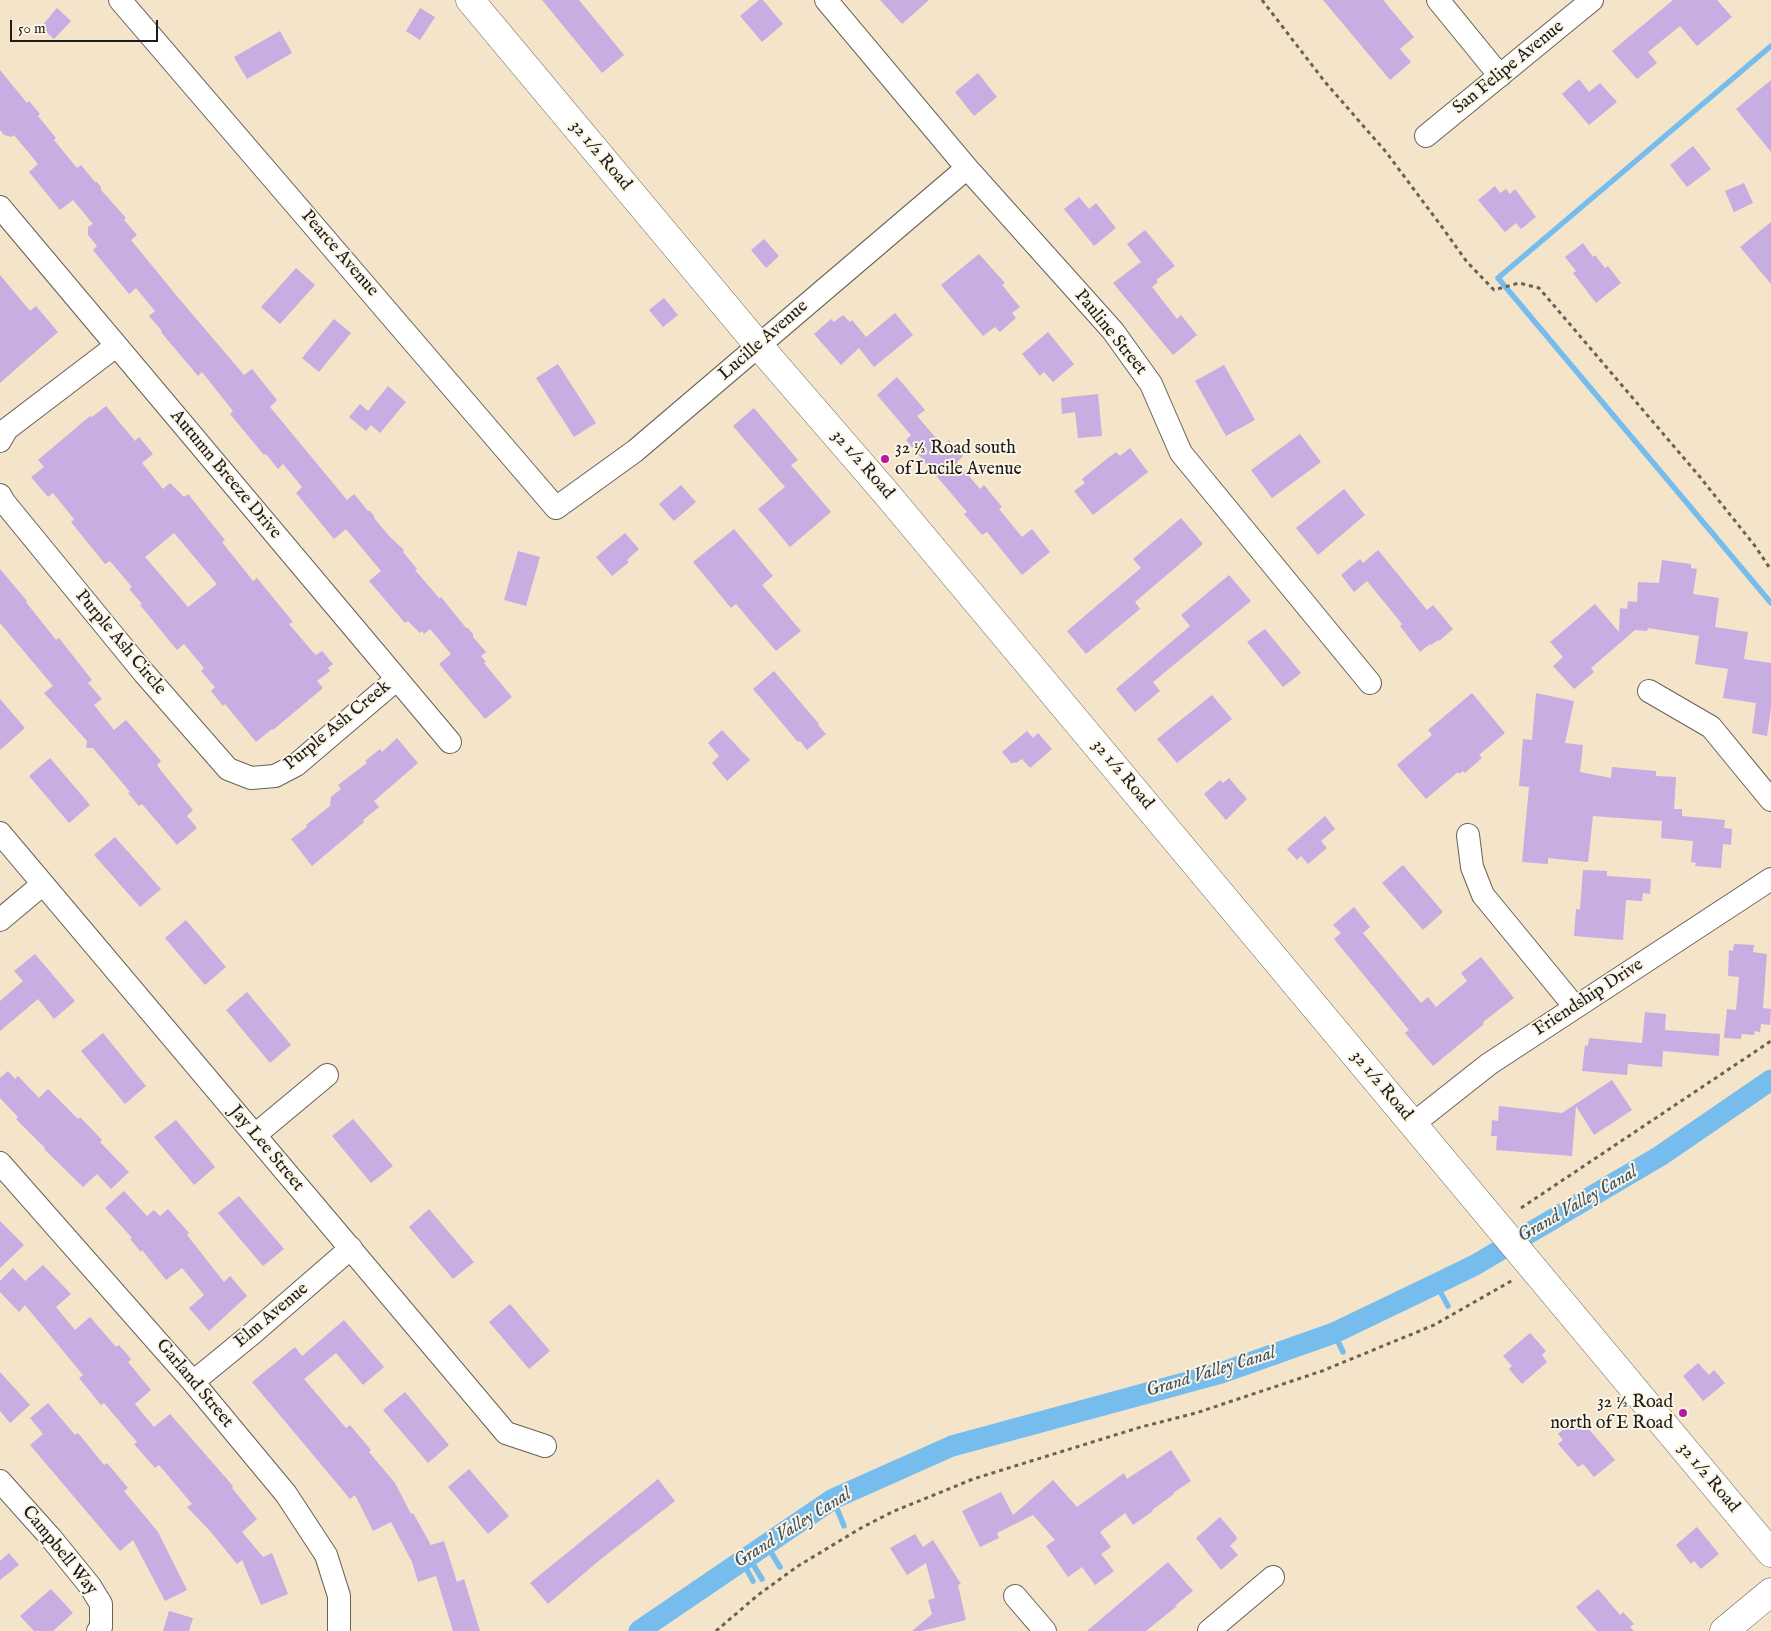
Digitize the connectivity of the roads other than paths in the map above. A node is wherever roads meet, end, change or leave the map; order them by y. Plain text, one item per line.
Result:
1 (120, 0) edge
2 (470, 0) edge
3 (826, 0) edge
4 (1438, 0) edge
5 (1592, 0) edge
6 (1500, 76) junction
7 (1426, 136) dead end
8 (967, 168) junction
9 (0, 207) edge
10 (116, 346) junction
11 (759, 346) junction
12 (0, 441) edge
13 (0, 495) edge
14 (556, 508) joint
15 (397, 678) junction
16 (1370, 683) dead end
17 (1649, 692) dead end
18 (450, 742) dead end
19 (250, 778) joint
20 (1771, 800) edge
21 (0, 833) edge
22 (1468, 835) dead end
23 (1771, 879) edge
24 (43, 884) junction
25 (0, 920) edge
26 (1575, 1007) junction
27 (327, 1075) dead end
28 (1413, 1124) junction
29 (255, 1135) junction
30 (0, 1163) edge
31 (351, 1248) junction
32 (193, 1382) junction
33 (546, 1446) dead end
34 (0, 1481) edge
35 (1771, 1553) edge
36 (1273, 1577) dead end
37 (1771, 1592) edge
38 (1015, 1596) dead end
39 (99, 1629) edge
40 (340, 1631) edge
41 (1045, 1631) edge
42 (1209, 1631) edge
43 (1724, 1631) edge

1 - 14 street, Pearce Avenue
2 - 11 street, 32 1/2 Road
3 - 8 street, Pauline Street
4 - 6 street
5 - 6 street, San Felipe Avenue
6 - 7 street, San Felipe Avenue
8 - 11 street, Lucille Avenue
8 - 16 street, Pauline Street
9 - 10 street, Autumn Breeze Drive
10 - 12 street
10 - 15 street, Autumn Breeze Drive
11 - 14 street, Lucille Avenue
11 - 28 street, 32 1/2 Road
13 - 19 street, Purple Ash Circle
15 - 18 street, Autumn Breeze Drive
15 - 19 street, Purple Ash Creek
17 - 20 street
21 - 24 street, Jay Lee Street
22 - 26 street
23 - 26 street, Friendship Drive
24 - 25 street
24 - 29 street, Jay Lee Street
26 - 28 street, Friendship Drive
27 - 29 street
28 - 35 street, 32 1/2 Road
29 - 31 street, Jay Lee Street
30 - 32 street, Garland Street
31 - 32 street, Elm Avenue
31 - 33 street, Jay Lee Street
32 - 40 street, Garland Street
34 - 39 street, Campbell Way
36 - 42 street
37 - 43 street
38 - 41 street

